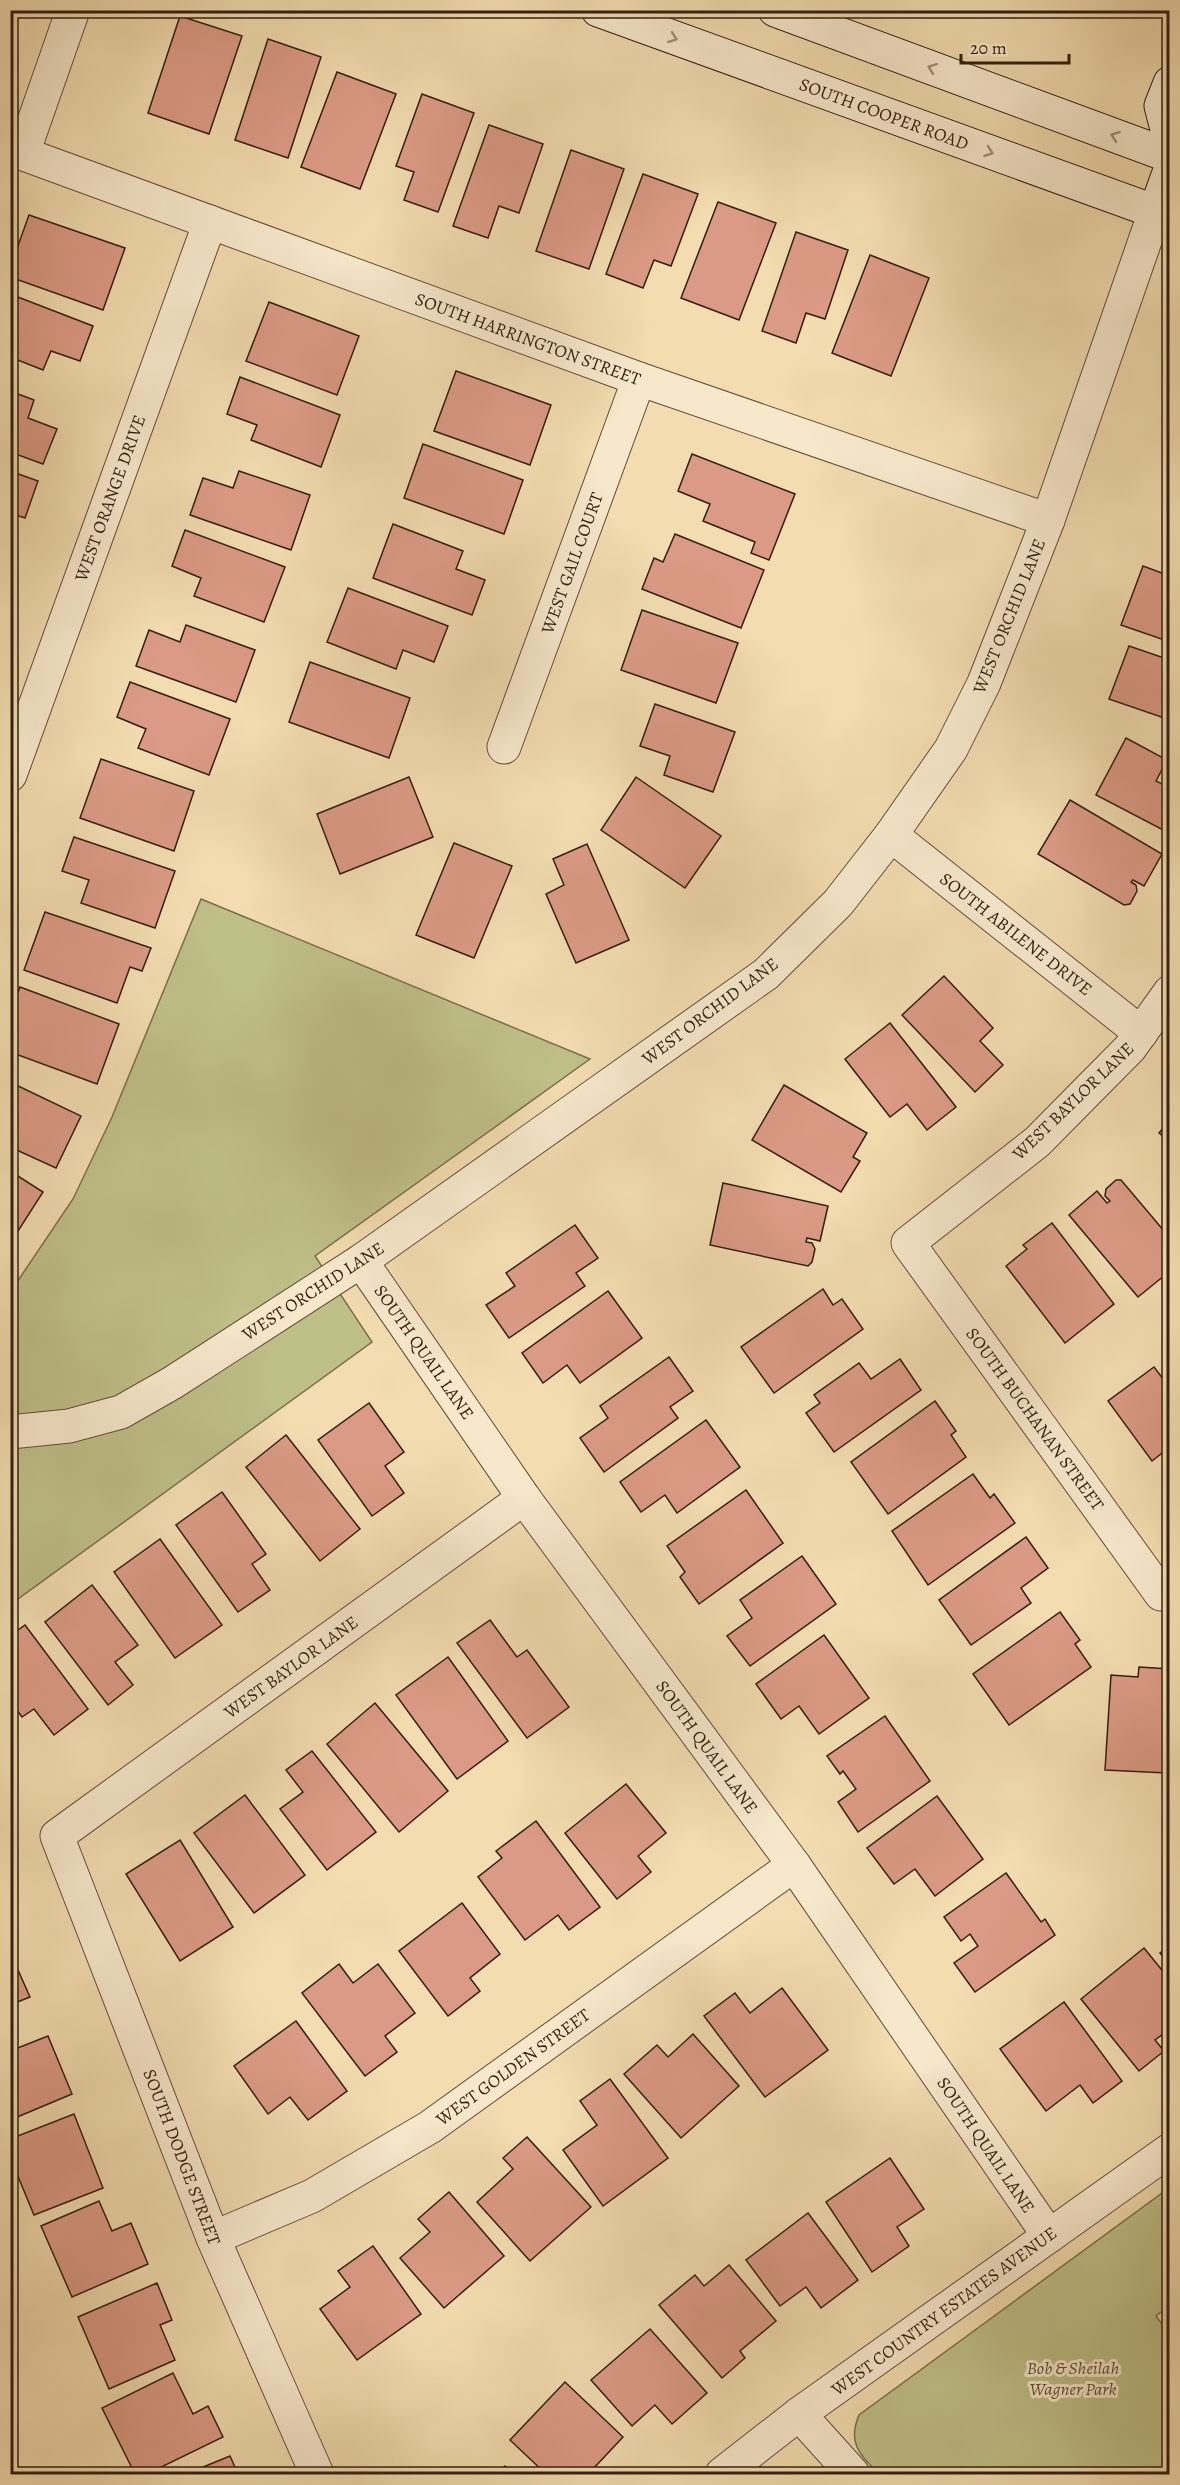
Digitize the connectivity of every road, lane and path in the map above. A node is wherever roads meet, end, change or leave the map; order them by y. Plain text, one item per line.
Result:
1 (73, 10) edge
2 (598, 10) edge
3 (775, 10) edge
4 (1170, 83) edge
5 (1170, 141) edge
6 (17, 151) edge
7 (1170, 156) edge
8 (1170, 170) edge
9 (1162, 215) edge
10 (210, 222) junction
11 (639, 380) junction
12 (1048, 520) junction
13 (504, 747) dead end
14 (10, 775) edge
15 (891, 835) junction
16 (1170, 992) edge
17 (1141, 1033) junction
18 (908, 1243) joint
19 (361, 1261) junction
20 (10, 1432) edge
21 (524, 1498) junction
22 (1166, 1591) edge
23 (57, 1836) joint
24 (794, 1865) junction
25 (1170, 2150) edge
26 (1049, 2236) junction
27 (213, 2238) junction
28 (800, 2414) junction
29 (317, 2475) edge
30 (722, 2475) edge
31 (853, 2475) edge

1 - 6 street
2 -> 9 street, SOUTH COOPER ROAD
7 -> 3 street
4 - 5 street
6 - 10 street, SOUTH HARRINGTON STREET
8 - 9 street, WEST ORCHID LANE
9 - 12 street, WEST ORCHID LANE
10 - 11 street, SOUTH HARRINGTON STREET
10 - 14 street, WEST ORANGE DRIVE
11 - 12 street, SOUTH HARRINGTON STREET
11 - 13 street, WEST GAIL COURT
12 - 15 street, WEST ORCHID LANE
15 - 17 street, SOUTH ABILENE DRIVE
15 - 19 street, WEST ORCHID LANE
16 - 17 street, WEST BAYLOR LANE
17 - 18 street, WEST BAYLOR LANE
18 - 22 street, SOUTH BUCHANAN STREET
19 - 20 street, WEST ORCHID LANE
19 - 21 street, SOUTH QUAIL LANE
21 - 23 street, WEST BAYLOR LANE
21 - 24 street, SOUTH QUAIL LANE
23 - 27 street, SOUTH DODGE STREET
24 - 26 street, SOUTH QUAIL LANE
24 - 27 street, WEST GOLDEN STREET
25 - 26 street, WEST COUNTRY ESTATES AVENUE
26 - 28 street, WEST COUNTRY ESTATES AVENUE
27 - 29 street, SOUTH DODGE STREET
28 - 30 street, WEST COUNTRY ESTATES AVENUE
28 - 31 street

